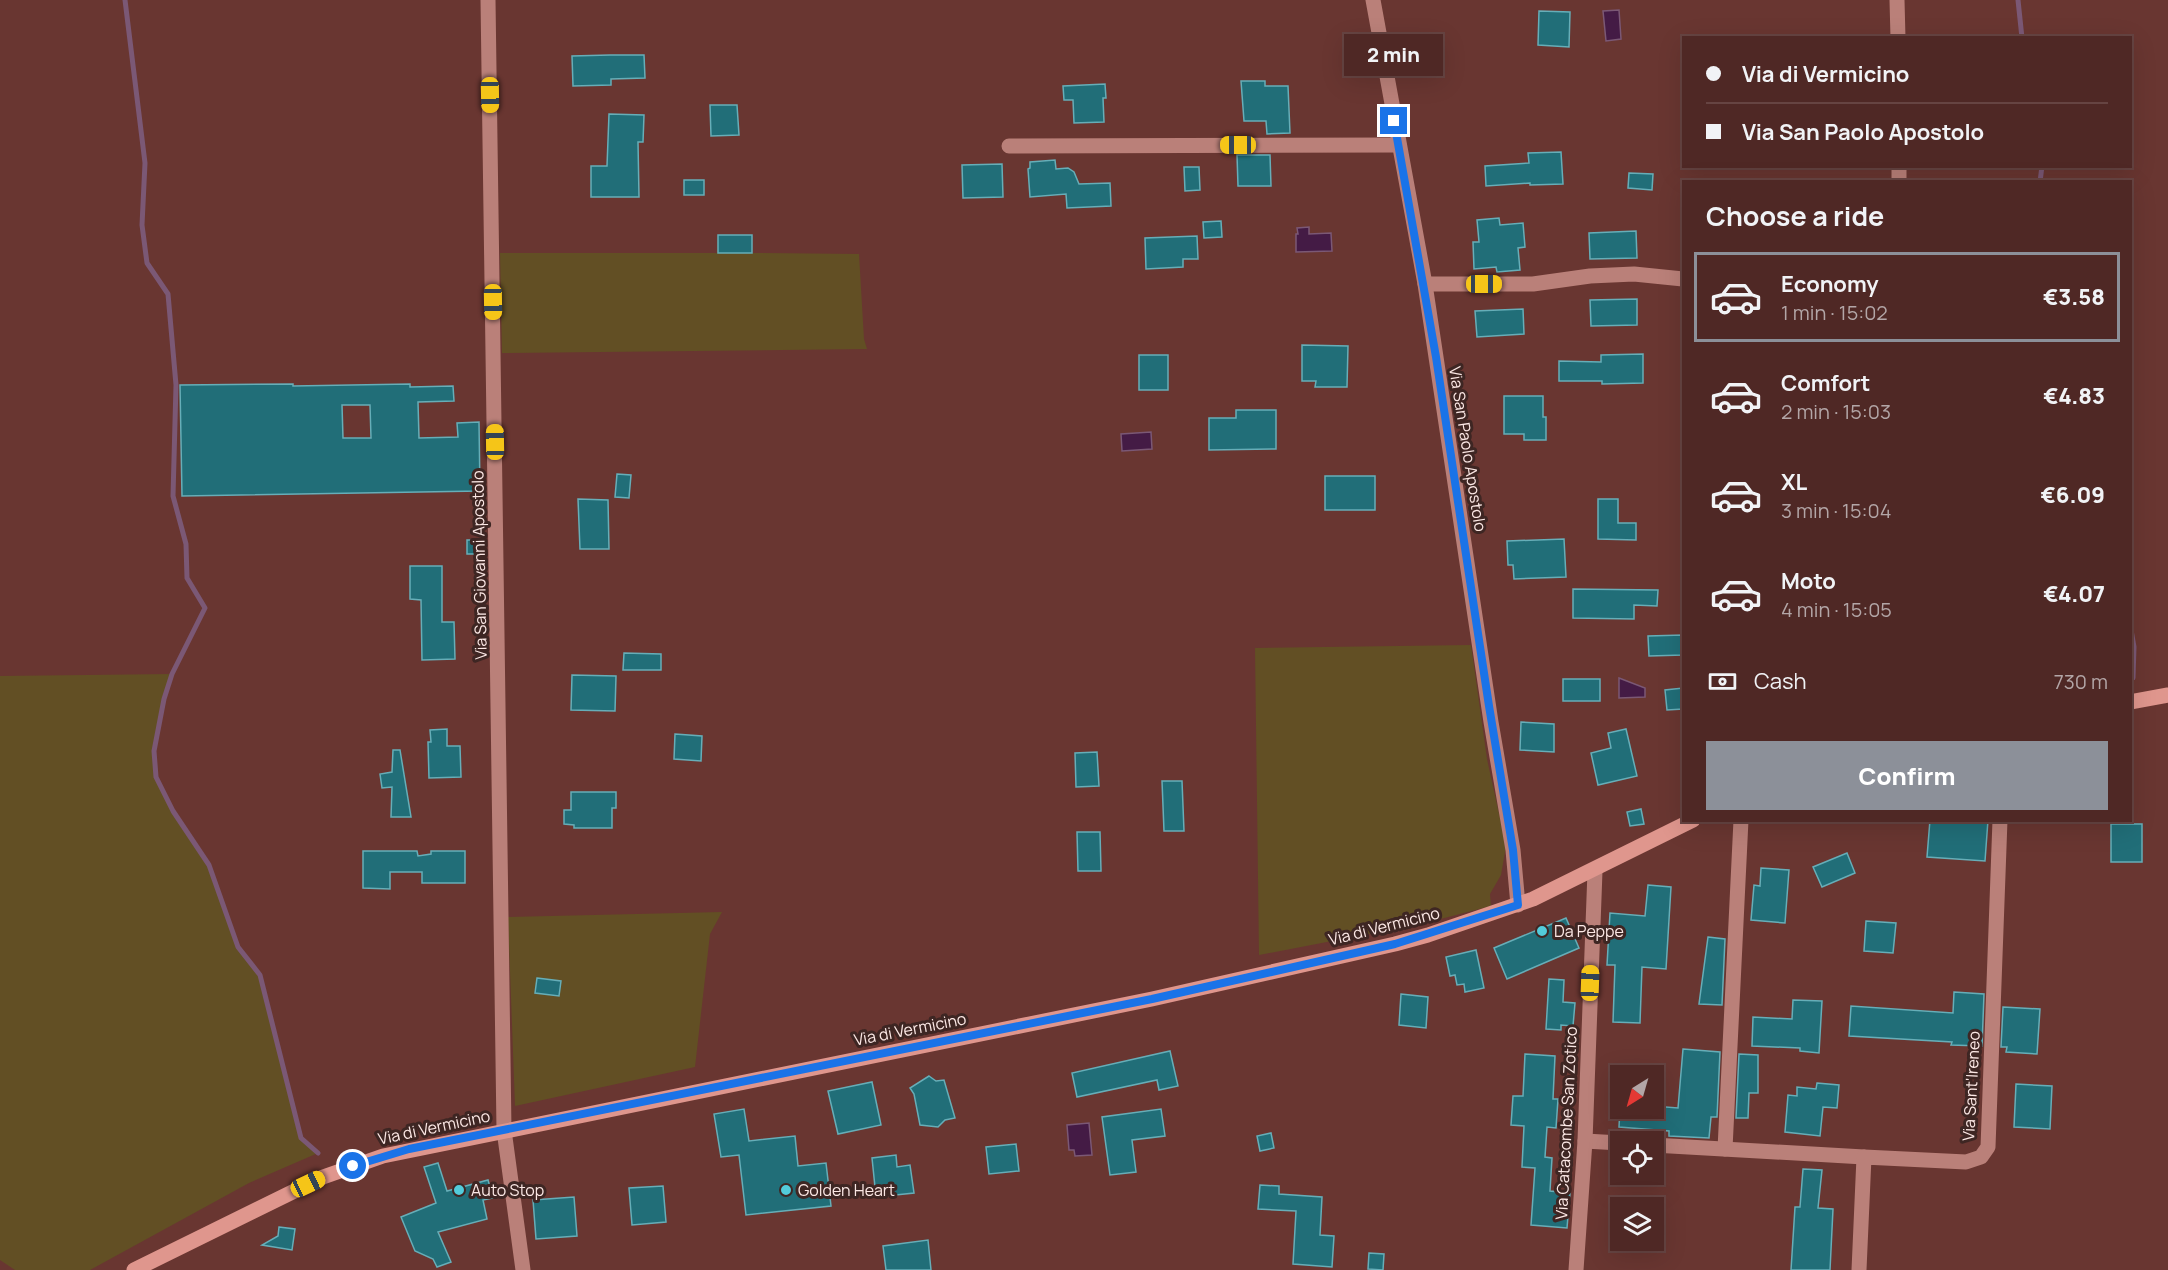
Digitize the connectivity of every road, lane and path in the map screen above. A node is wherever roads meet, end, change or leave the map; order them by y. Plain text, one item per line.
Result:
1 (488, 0) edge
2 (1373, 0) edge
3 (1898, 0) edge
4 (1898, 36) edge
5 (1399, 145) junction
6 (1009, 146) dead end
7 (1682, 279) edge
8 (1425, 284) junction
9 (2168, 695) edge
10 (2132, 702) edge
11 (1689, 822) edge
12 (1741, 822) edge
13 (2000, 822) edge
14 (1594, 871) junction
15 (1518, 905) junction
16 (504, 1130) junction
17 (1585, 1141) junction
18 (1610, 1142) edge
19 (1664, 1146) edge
20 (1725, 1149) junction
21 (1864, 1157) junction
22 (134, 1270) edge
23 (523, 1270) edge
24 (1576, 1270) edge
25 (1859, 1270) edge

1 - 16 street, Via San Giovanni Apostolo
2 - 5 street, Via San Paolo Apostolo
3 - 4 street
5 - 6 street
5 - 8 street, Via San Paolo Apostolo
7 - 8 street
8 - 15 street, Via San Paolo Apostolo
9 - 10 main road
11 - 14 main road, Via di Vermicino
12 - 20 street
13 - 21 street, Via Sant'Ireneo
14 - 15 main road, Via di Vermicino
14 - 17 street, Via Catacombe San Zotico
15 - 16 main road, Via di Vermicino
16 - 22 main road, Via di Vermicino
16 - 23 street, Via San Giovanni Apostolo
17 - 18 street
17 - 24 street, Via Catacombe San Zotico
19 - 20 street
20 - 21 street
21 - 25 street

